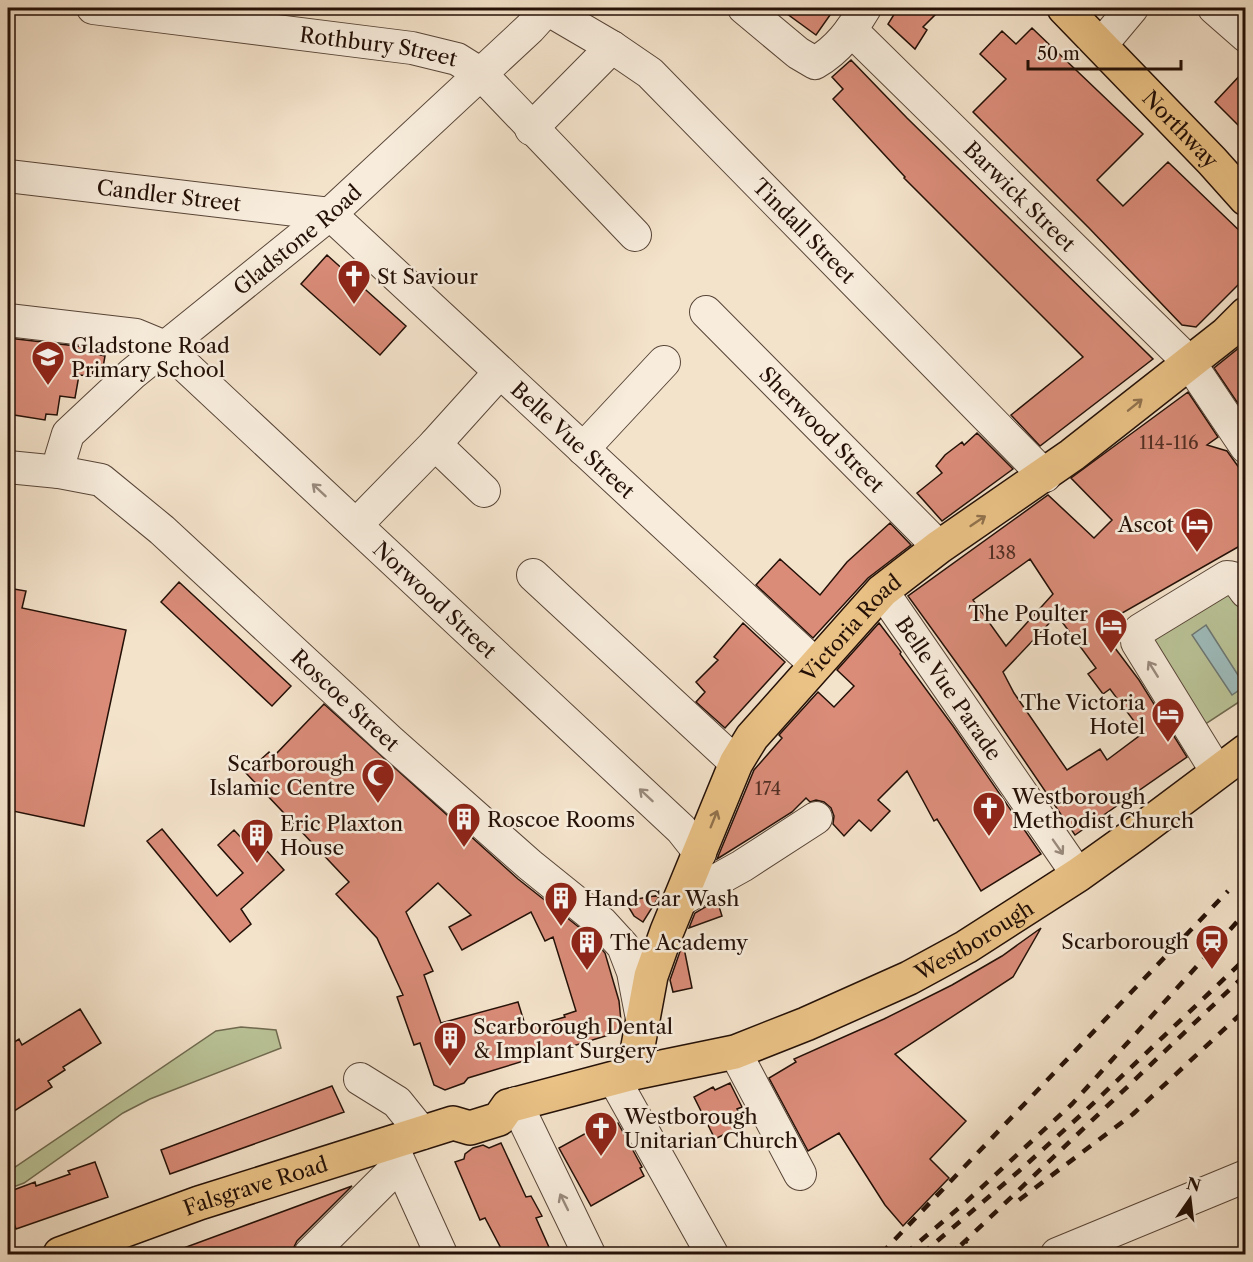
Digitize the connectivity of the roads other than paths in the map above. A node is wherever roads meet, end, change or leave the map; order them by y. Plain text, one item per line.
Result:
1 (93, 8) edge
2 (548, 8) edge
3 (744, 8) edge
4 (1064, 8) edge
5 (1089, 8) edge
6 (1214, 8) edge
7 (858, 19) edge
8 (1115, 28) edge
9 (1245, 36) edge
10 (612, 47) junction
11 (481, 74) junction
12 (531, 129) junction
13 (1245, 173) edge
14 (8, 176) edge
15 (1245, 199) edge
16 (330, 214) junction
17 (635, 235) dead end
18 (706, 312) dead end
19 (1245, 314) edge
20 (8, 320) edge
21 (165, 347) junction
22 (664, 362) dead end
23 (1189, 362) junction
24 (500, 372) junction
25 (435, 444) junction
26 (1245, 447) edge
27 (583, 449) junction
28 (8, 466) edge
29 (59, 472) junction
30 (1045, 476) junction
31 (484, 491) dead end
32 (356, 525) junction
33 (939, 547) junction
34 (533, 575) dead end
35 (882, 591) junction
36 (1245, 592) edge
37 (815, 664) junction
38 (1245, 751) edge
39 (736, 763) junction
40 (1217, 772) junction
41 (816, 818) dead end
42 (700, 853) junction
43 (1078, 875) junction
44 (679, 901) junction
45 (602, 923) junction
46 (667, 931) junction
47 (642, 1019) junction
48 (735, 1052) junction
49 (671, 1067) joint
50 (624, 1076) junction
51 (360, 1079) dead end
52 (512, 1105) junction
53 (422, 1132) junction
54 (395, 1154) junction
55 (800, 1174) dead end
56 (1245, 1176) edge
57 (60, 1254) edge
58 (310, 1254) edge
59 (441, 1254) edge
60 (589, 1254) edge
61 (712, 1254) edge
62 (1057, 1254) edge

1 - 11 street, Rothbury Street
2 - 10 street, Tindall Street
2 - 11 street, Gladstone Road
3 - 7 street
4 - 8 main road, Northway
5 - 8 main road, Northway
6 - 9 street
7 - 23 street, Barwick Street
8 - 13 main road, Northway
8 - 15 main road, Northway
10 - 12 street
10 - 30 street, Tindall Street
11 - 12 street, Rothbury Street
11 - 16 street, Gladstone Road
12 - 17 street, Rothbury Street
14 - 16 street, Candler Street
16 - 21 street, Gladstone Road
16 - 24 street, Belle Vue Street
18 - 33 street, Sherwood Street
19 - 23 main road, Victoria Road
20 - 21 street, Norwood Street
21 - 29 street, Gladstone Road
32 -> 21 street, Norwood Street
22 - 27 street
23 - 26 street, Barwick Street
30 -> 23 main road, Victoria Road
24 - 25 street
24 - 27 street, Belle Vue Street
25 - 31 street
25 - 32 street
27 - 37 street, Belle Vue Street
28 - 29 street, Roscoe Street
29 - 45 street, Roscoe Street
33 -> 30 main road, Victoria Road
42 -> 32 street, Norwood Street
33 - 35 main road, Victoria Road
34 - 39 street
35 - 37 main road, Victoria Road
35 -> 43 street, Belle Vue Parade
40 -> 36 street
37 - 39 main road, Victoria Road
38 - 40 main road, Westborough
42 -> 39 main road, Victoria Road
40 - 43 main road, Westborough
41 - 44 street
42 - 44 main road, Victoria Road
43 - 48 main road, Westborough
44 - 46 main road, Victoria Road
45 - 46 street
45 - 47 street, Roscoe Street
46 - 47 main road, Victoria Road
47 - 50 main road, Victoria Road
48 - 49 main road, Westborough
48 - 55 street
49 - 50 main road, Falsgrave Road
50 - 52 main road, Falsgrave Road
50 - 61 street
51 - 53 street
52 - 53 main road, Falsgrave Road
60 -> 52 street
53 - 54 main road, Falsgrave Road
54 - 57 main road, Falsgrave Road
54 - 58 street
54 - 59 street
56 - 62 street

